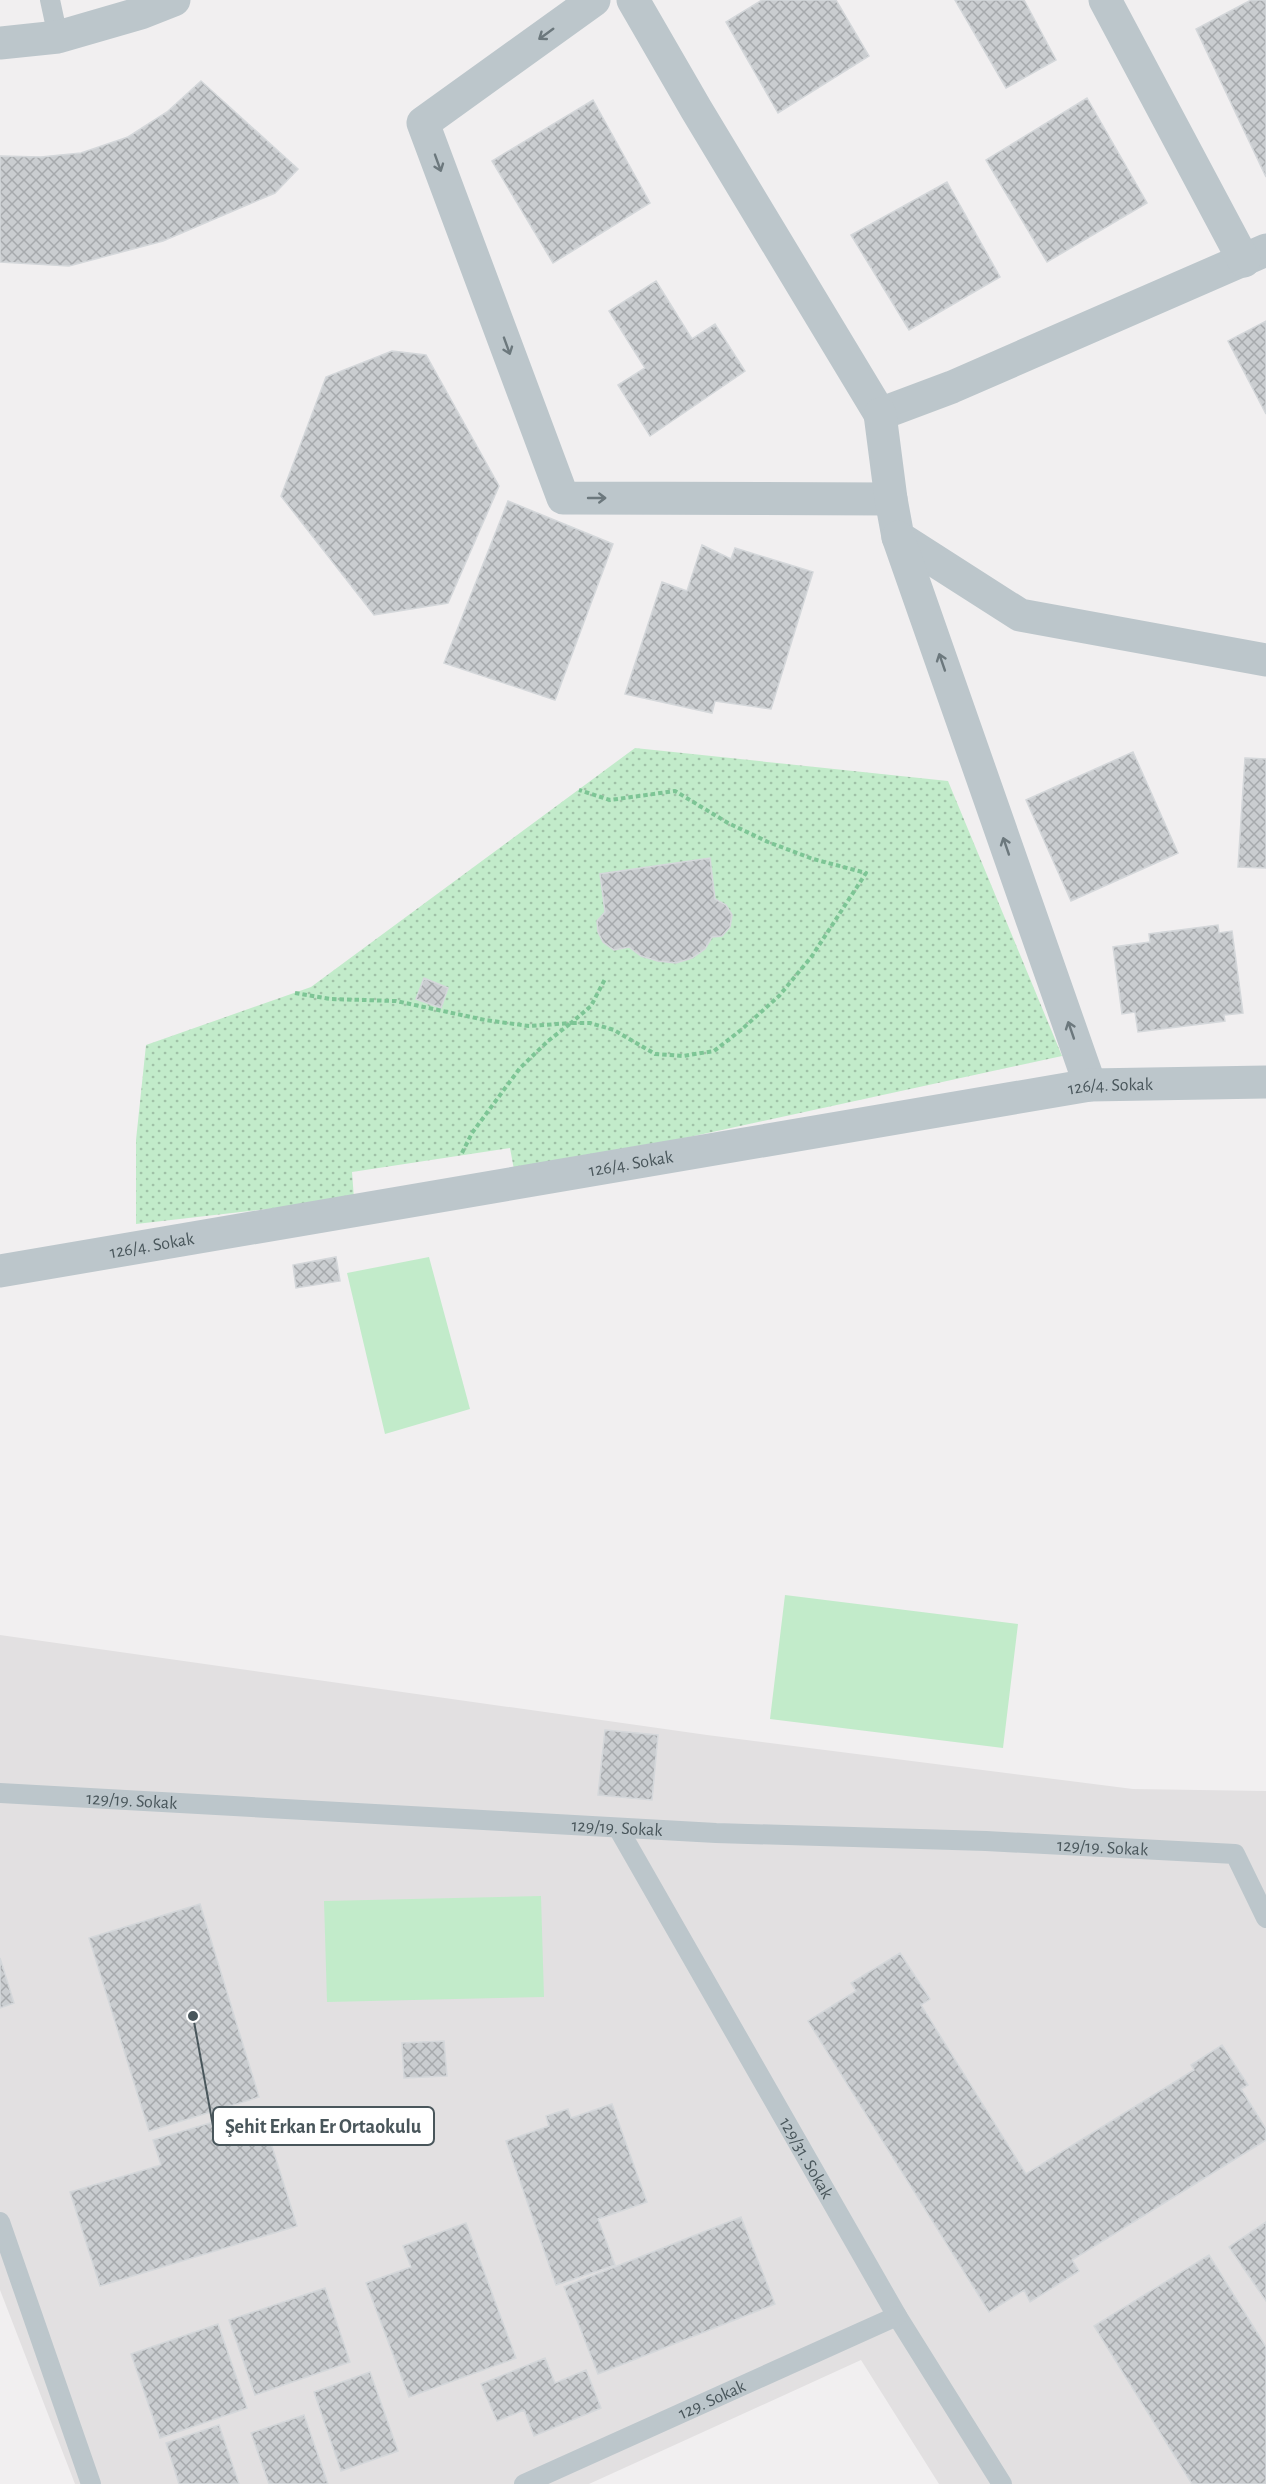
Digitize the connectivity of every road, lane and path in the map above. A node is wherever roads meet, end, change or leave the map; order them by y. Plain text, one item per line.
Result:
1 (50, 0) edge
2 (174, 0) edge
3 (594, 0) edge
4 (633, 0) edge
5 (1105, 0) edge
6 (58, 37) junction
7 (0, 43) edge
8 (1255, 256) edge
9 (880, 414) junction
10 (891, 499) junction
11 (898, 537) junction
12 (1266, 660) edge
13 (579, 790) dead end
14 (605, 979) dead end
15 (295, 993) dead end
16 (572, 1023) junction
17 (1266, 1082) edge
18 (1090, 1085) junction
19 (464, 1192) junction
20 (0, 1271) edge
21 (0, 1793) edge
22 (618, 1828) junction
23 (1266, 1918) edge
24 (0, 2222) edge
25 (897, 2316) junction
26 (91, 2484) edge
27 (524, 2484) edge
28 (1002, 2484) edge

1 - 6 lane
2 - 6 street
3 -> 10 street
4 - 9 street
5 - 8 street
6 - 7 street
8 - 9 street
9 - 10 street
10 - 11 street
11 - 12 street
18 -> 11 street
13 - 16 path
14 - 16 path
15 - 16 path
16 - 19 path
17 - 18 street, 126/4. Sokak
18 - 19 street, 126/4. Sokak
19 - 20 street, 126/4. Sokak
21 - 22 lane, 129/19. Sokak
22 - 23 lane, 129/19. Sokak
22 - 25 lane, 129/31. Sokak
24 - 26 lane
25 - 27 lane, 129. Sokak
25 - 28 lane, 129/31. Sokak

